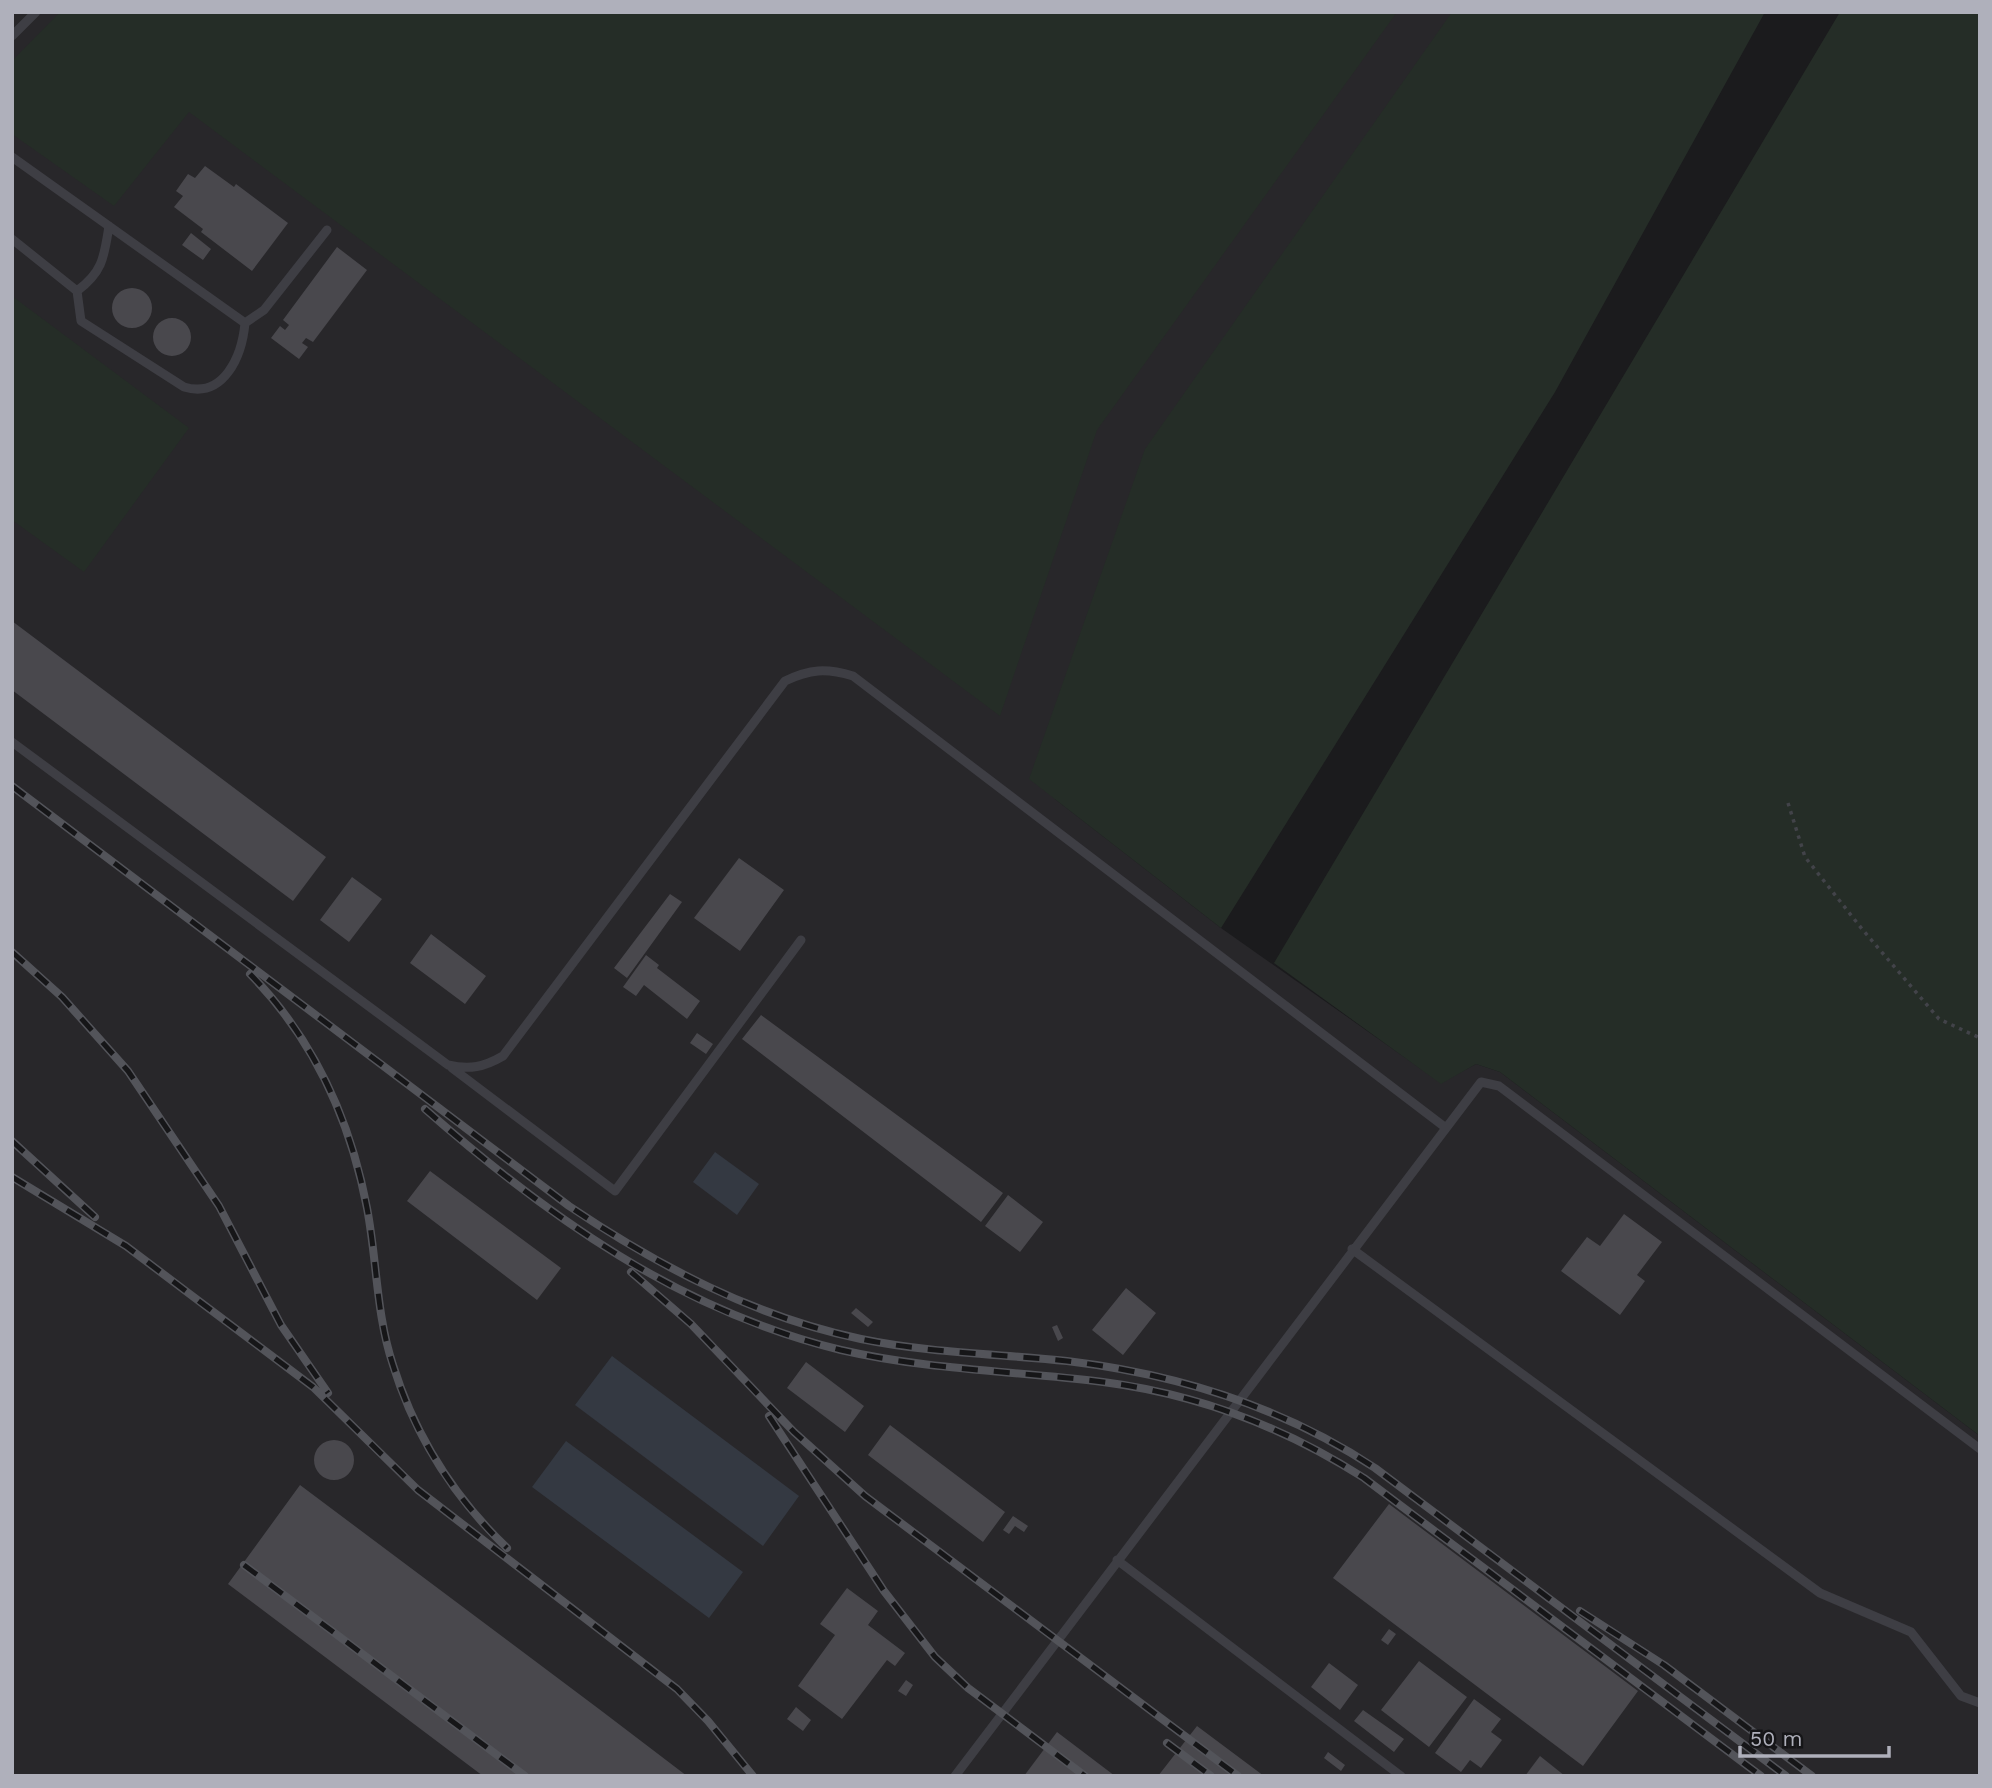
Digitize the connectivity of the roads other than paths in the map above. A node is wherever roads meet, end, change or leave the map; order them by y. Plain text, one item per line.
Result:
1 (36, 12) edge
2 (12, 36) edge
3 (12, 157) edge
4 (109, 226) junction
5 (327, 230) dead end
6 (12, 239) edge
7 (77, 291) junction
8 (244, 323) junction
9 (12, 743) edge
10 (802, 940) dead end
11 (448, 1065) junction
12 (1446, 1128) junction
13 (1352, 1249) junction
14 (1980, 1449) edge
15 (1117, 1560) junction
16 (1980, 1703) edge
17 (955, 1776) edge
18 (1401, 1776) edge

1 - 2 lane
3 - 4 lane
4 - 7 lane
4 - 8 lane
5 - 8 lane
6 - 7 lane
7 - 8 lane
9 - 11 lane
10 - 11 lane
11 - 12 lane
12 - 13 lane
12 - 14 lane
13 - 15 lane
13 - 16 lane
15 - 17 lane
15 - 18 lane

